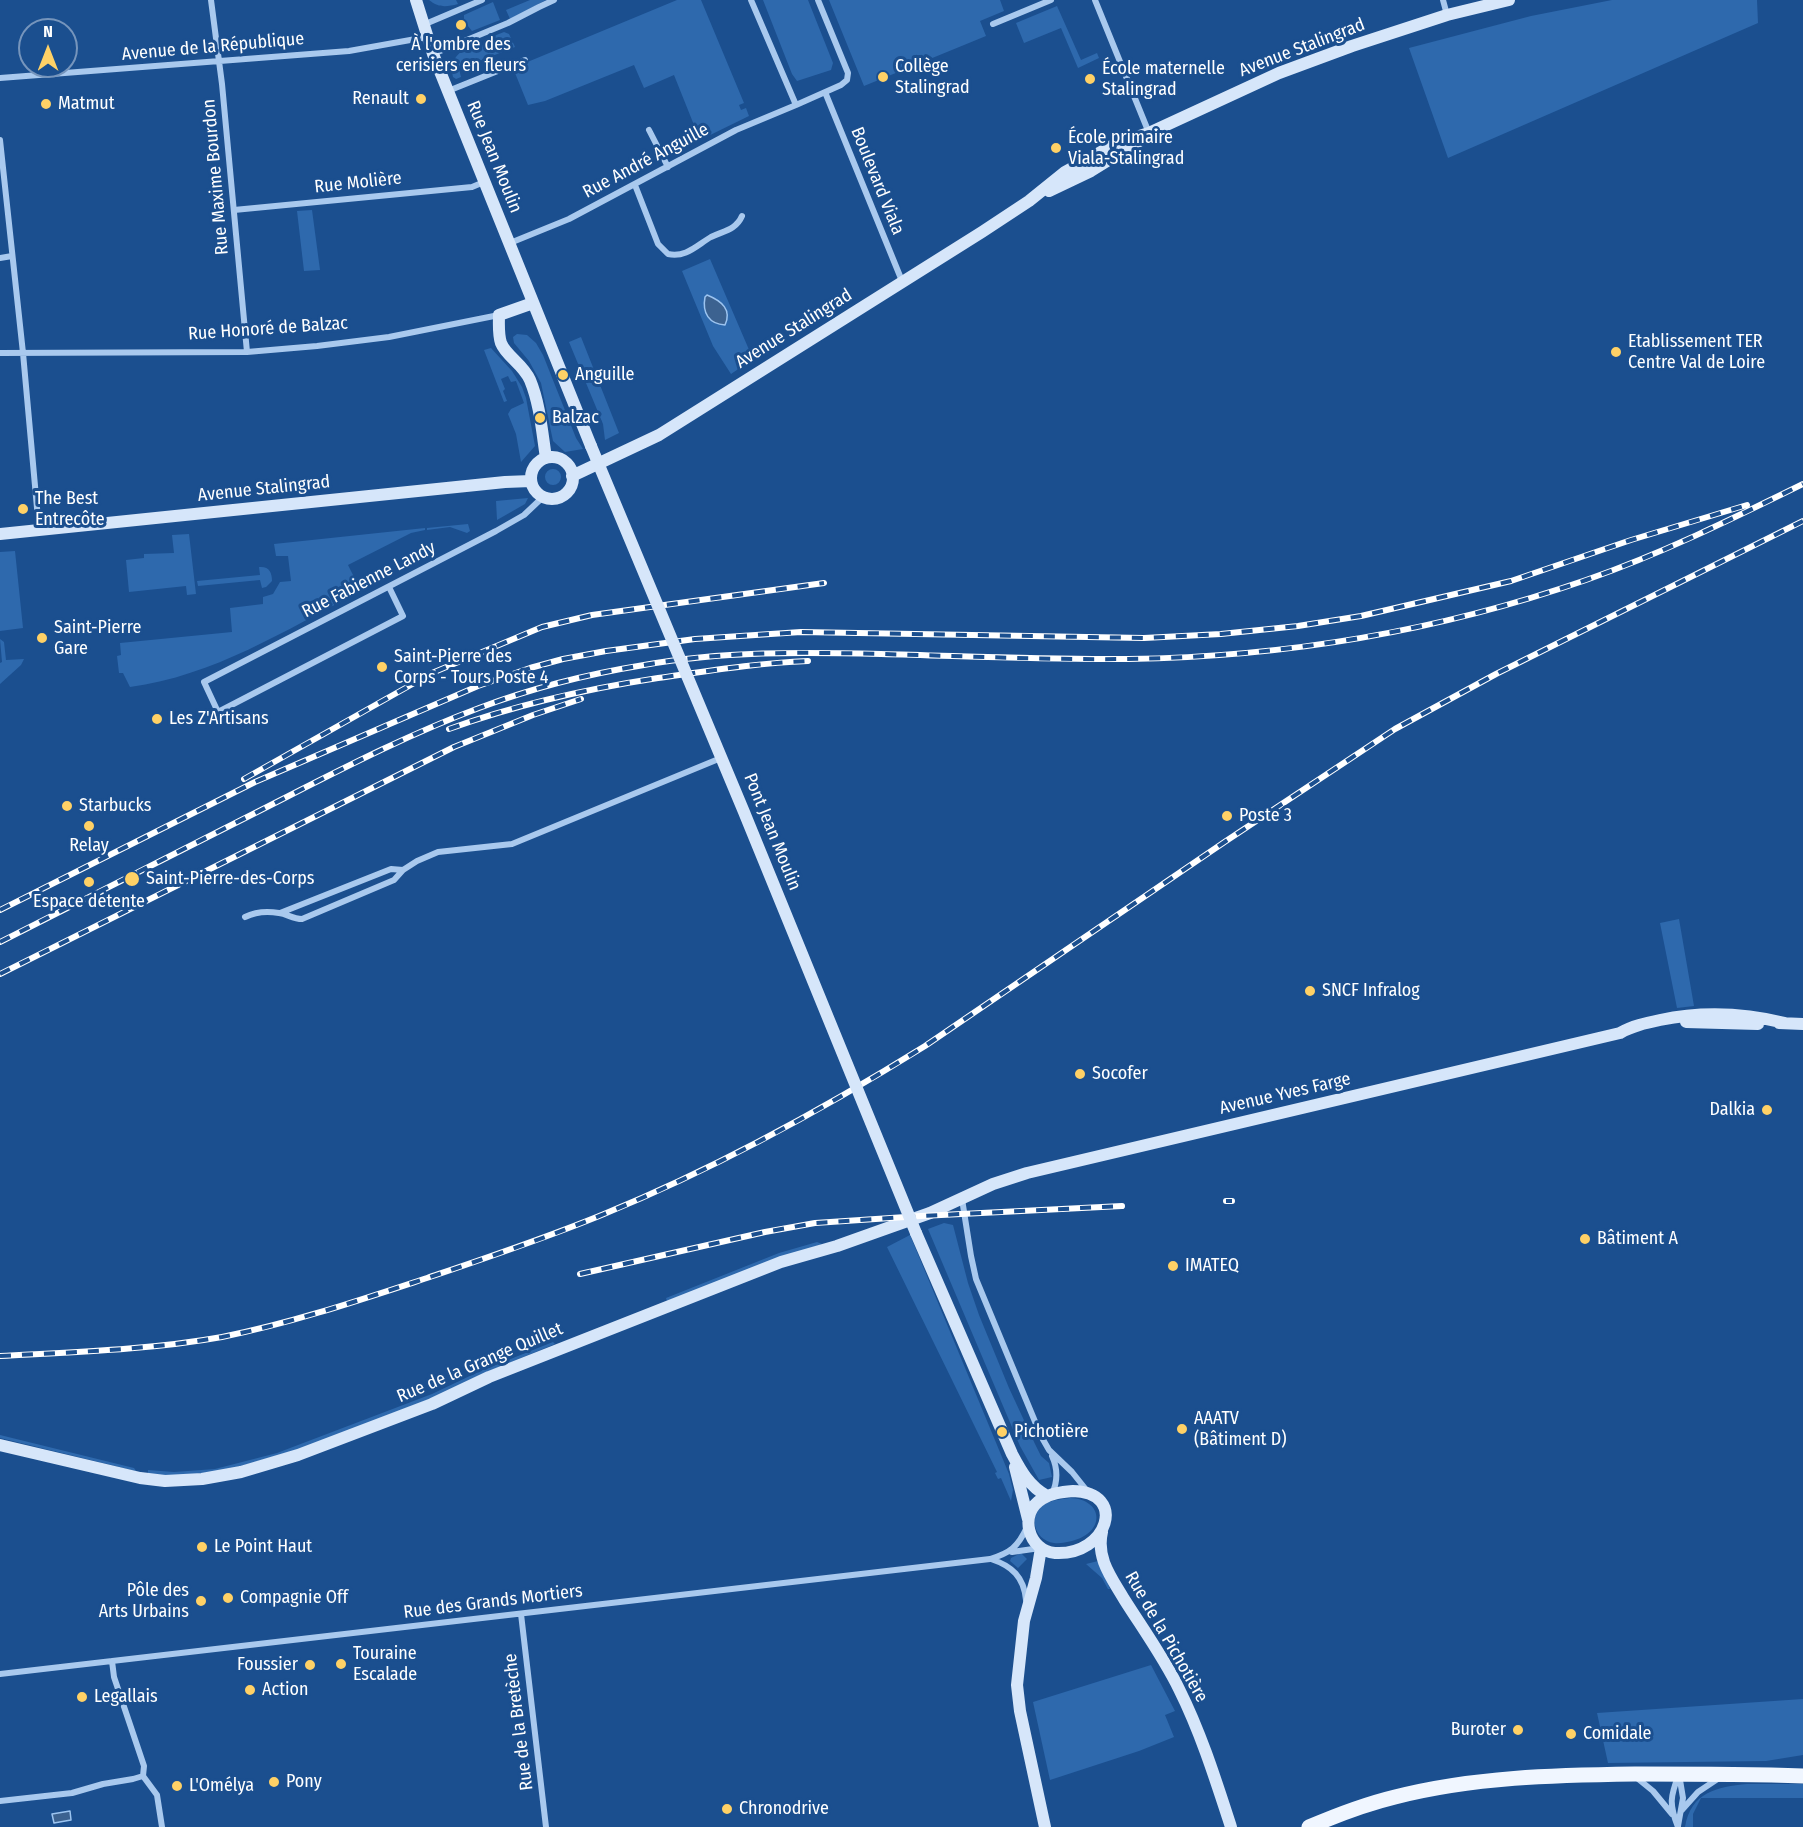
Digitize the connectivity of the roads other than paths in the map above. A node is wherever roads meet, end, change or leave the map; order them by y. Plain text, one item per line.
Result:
1 (211, 0) edge
2 (416, 0) edge
3 (482, 0) edge
4 (554, 0) edge
5 (752, 0) edge
6 (818, 0) edge
7 (1051, 0) edge
8 (1095, 0) edge
9 (1443, 0) edge
10 (1509, 0) edge
11 (1447, 15) junction
12 (993, 24) dead end
13 (425, 31) junction
14 (433, 54) junction
15 (525, 60) dead end
16 (220, 62) junction
17 (0, 78) edge
18 (448, 92) junction
19 (825, 92) junction
20 (796, 105) junction
21 (649, 130) dead end
22 (1149, 133) junction
23 (0, 140) edge
24 (668, 167) junction
25 (2, 178) edge
26 (484, 182) junction
27 (635, 185) junction
28 (234, 210) junction
29 (742, 216) dead end
30 (510, 243) junction
31 (12, 256) junction
32 (0, 258) edge
33 (902, 281) junction
34 (533, 303) junction
35 (499, 315) junction
36 (247, 352) junction
37 (0, 353) edge
38 (23, 353) junction
39 (591, 446) joint
40 (546, 458) junction
41 (572, 476) junction
42 (531, 482) junction
43 (543, 497) junction
44 (39, 531) junction
45 (0, 534) edge
46 (389, 587) junction
47 (722, 758) junction
48 (403, 870) junction
49 (280, 913) junction
50 (245, 917) dead end
51 (1803, 1024) edge
52 (962, 1199) junction
53 (0, 1445) edge
54 (1049, 1450) junction
55 (1011, 1454) junction
56 (1088, 1492) junction
57 (1050, 1495) junction
58 (1028, 1522) junction
59 (1102, 1532) junction
60 (1041, 1548) junction
61 (1006, 1554) junction
62 (990, 1559) junction
63 (522, 1614) junction
64 (1024, 1621) junction
65 (112, 1661) junction
66 (0, 1674) edge
67 (1803, 1770) edge
68 (1630, 1774) junction
69 (1679, 1774) junction
70 (1725, 1774) junction
71 (1782, 1775) junction
72 (143, 1776) junction
73 (1803, 1776) edge
74 (0, 1802) edge
75 (1681, 1811) junction
76 (1672, 1814) junction
77 (162, 1827) edge
78 (546, 1827) edge
79 (1045, 1827) edge
80 (1232, 1827) edge
81 (1309, 1827) edge
82 (1678, 1827) edge

1 - 16 street, Rue Maxime Bourdon
2 - 13 street, Rue Jean Moulin
3 - 13 street, Avenue de la République
4 - 14 street
5 - 20 street
6 - 19 street
7 - 12 street
8 - 22 street
9 - 11 street
10 - 11 street, Avenue Stalingrad
11 - 22 street, Avenue Stalingrad
13 - 14 street, Rue Jean Moulin
13 - 16 street, Avenue de la République
14 - 18 street, Rue Jean Moulin
15 - 18 street
16 - 17 street, Avenue de la République
16 - 28 street, Rue Maxime Bourdon
18 - 26 street, Rue Jean Moulin
19 - 20 street
19 - 33 street, Boulevard Viala
20 - 24 street, Rue André Anguille
21 - 24 street
22 - 33 street, Avenue Stalingrad
23 - 25 street
24 - 27 street, Rue André Anguille
25 - 31 street
26 - 28 street, Rue Molière
26 - 30 street, Rue Jean Moulin
27 - 29 street
27 - 30 street, Rue André Anguille
28 - 36 street, Rue Maxime Bourdon
30 - 34 street, Rue Jean Moulin
31 - 32 street
31 - 38 street
33 - 41 street, Avenue Stalingrad
34 - 35 street, Rue Honoré de Balzac
34 - 39 street, Rue Jean Moulin
35 - 36 street, Rue Honoré de Balzac
35 - 40 street
36 - 38 street, Rue Honoré de Balzac
37 - 38 street, Rue Honoré de Balzac
38 - 44 street
39 - 47 street, Pont Jean Moulin, bridge
40 - 41 street
40 - 42 street
41 - 43 street
42 - 43 street
42 - 44 street, Avenue Stalingrad
43 - 46 street, Rue Fabienne Landy
44 - 45 street, Avenue Stalingrad
46 - 46 street, Rue Fabienne Landy
47 - 48 street
47 - 55 street, Pont Jean Moulin, bridge
48 - 49 street
48 - 49 street
49 - 50 street
51 - 52 street, Avenue Yves Farge
52 - 53 street, Rue de la Grange Quillet
52 - 54 street
54 - 56 street
54 - 57 street
55 - 57 street
55 - 58 street
56 - 57 street
56 - 59 street
57 - 58 street
58 - 60 street
58 - 61 street
59 - 60 street
59 - 80 street, Rue de la Pichotière
60 - 61 street, Rue des Grands Mortiers
60 - 64 street
61 - 62 street, Rue des Grands Mortiers
62 - 63 street, Rue des Grands Mortiers
62 - 64 street
63 - 65 street, Rue des Grands Mortiers
63 - 78 street, Rue de la Bretèche
64 - 79 street
65 - 66 street, Rue des Grands Mortiers
65 - 72 street
67 - 71 main road
68 - 69 main road
68 - 76 street
68 - 81 main road
69 - 70 main road
69 - 75 street
69 - 76 street
70 - 71 main road
70 - 75 street
71 - 73 main road
72 - 74 street
72 - 77 street
75 - 82 street
76 - 82 street

